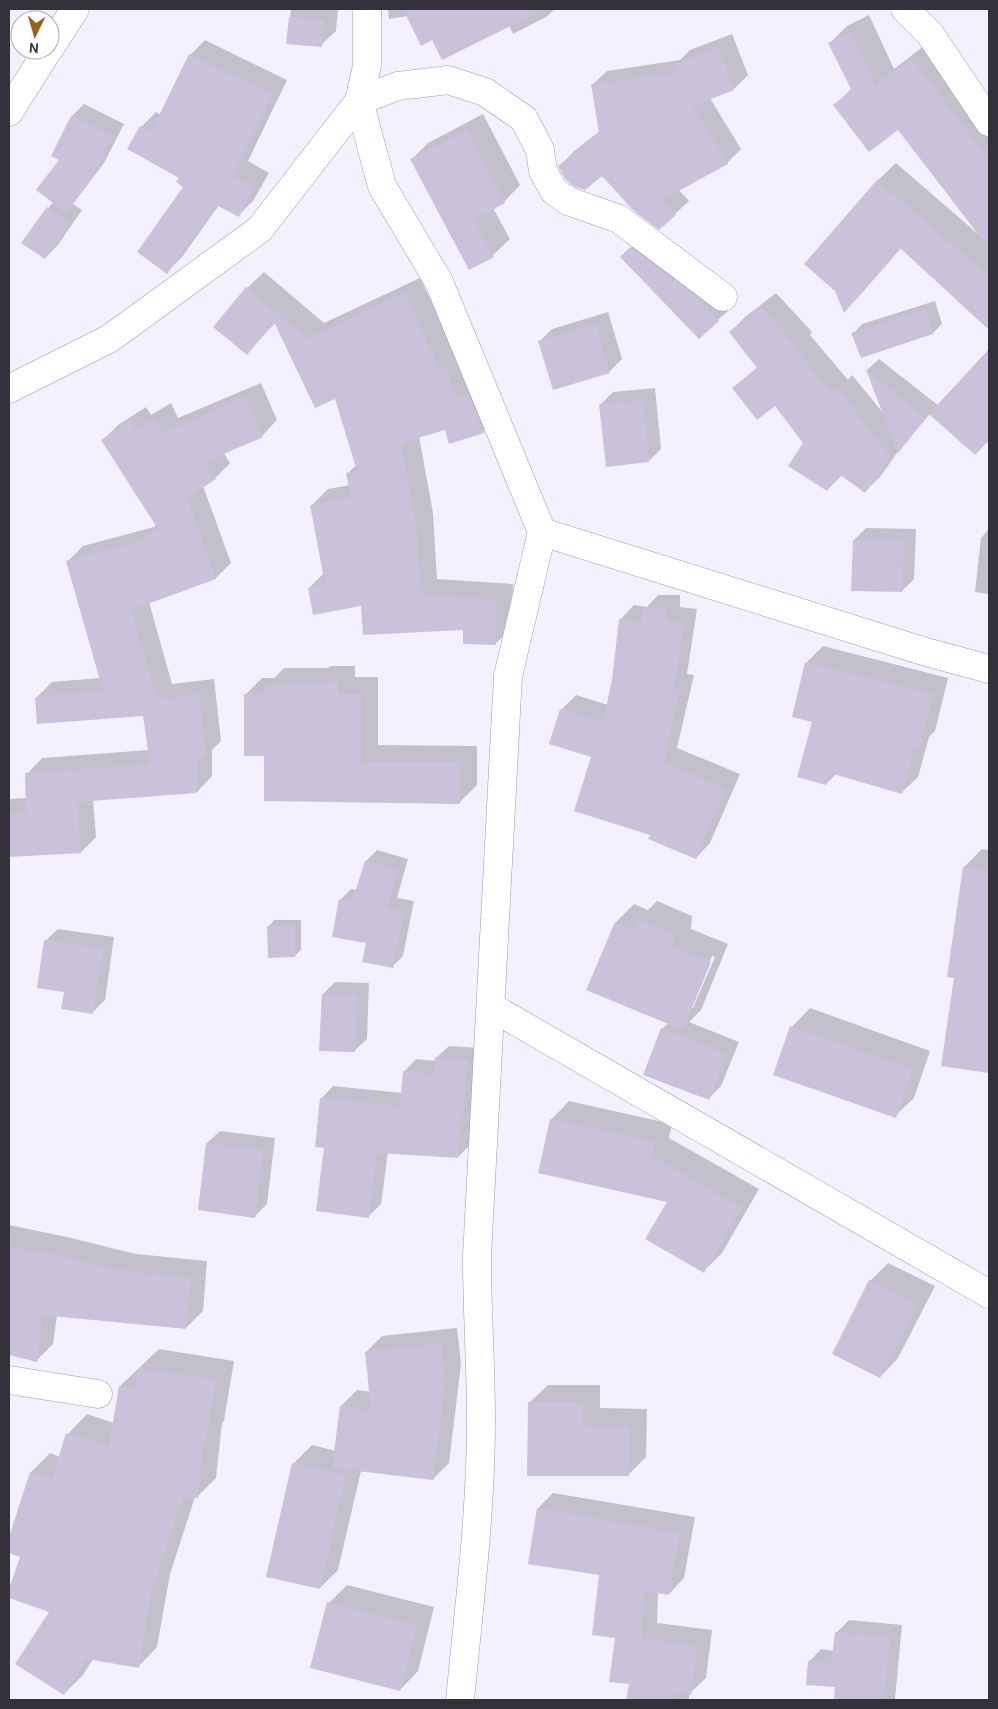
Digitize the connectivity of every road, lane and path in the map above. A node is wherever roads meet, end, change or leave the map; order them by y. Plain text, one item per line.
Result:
1 (75, 9) edge
2 (367, 9) edge
3 (906, 9) edge
4 (60, 32) edge
5 (42, 60) edge
6 (360, 101) junction
7 (9, 112) edge
8 (989, 122) edge
9 (722, 297) dead end
10 (9, 389) edge
11 (542, 532) junction
12 (989, 669) edge
13 (491, 1007) junction
14 (989, 1294) edge
15 (9, 1380) edge
16 (98, 1394) dead end
17 (460, 1700) edge

1 - 4 street
2 - 6 street
3 - 8 street
5 - 7 street
6 - 9 street
6 - 10 street
6 - 11 street
11 - 12 street
11 - 13 street
13 - 14 street
13 - 17 street
15 - 16 street

